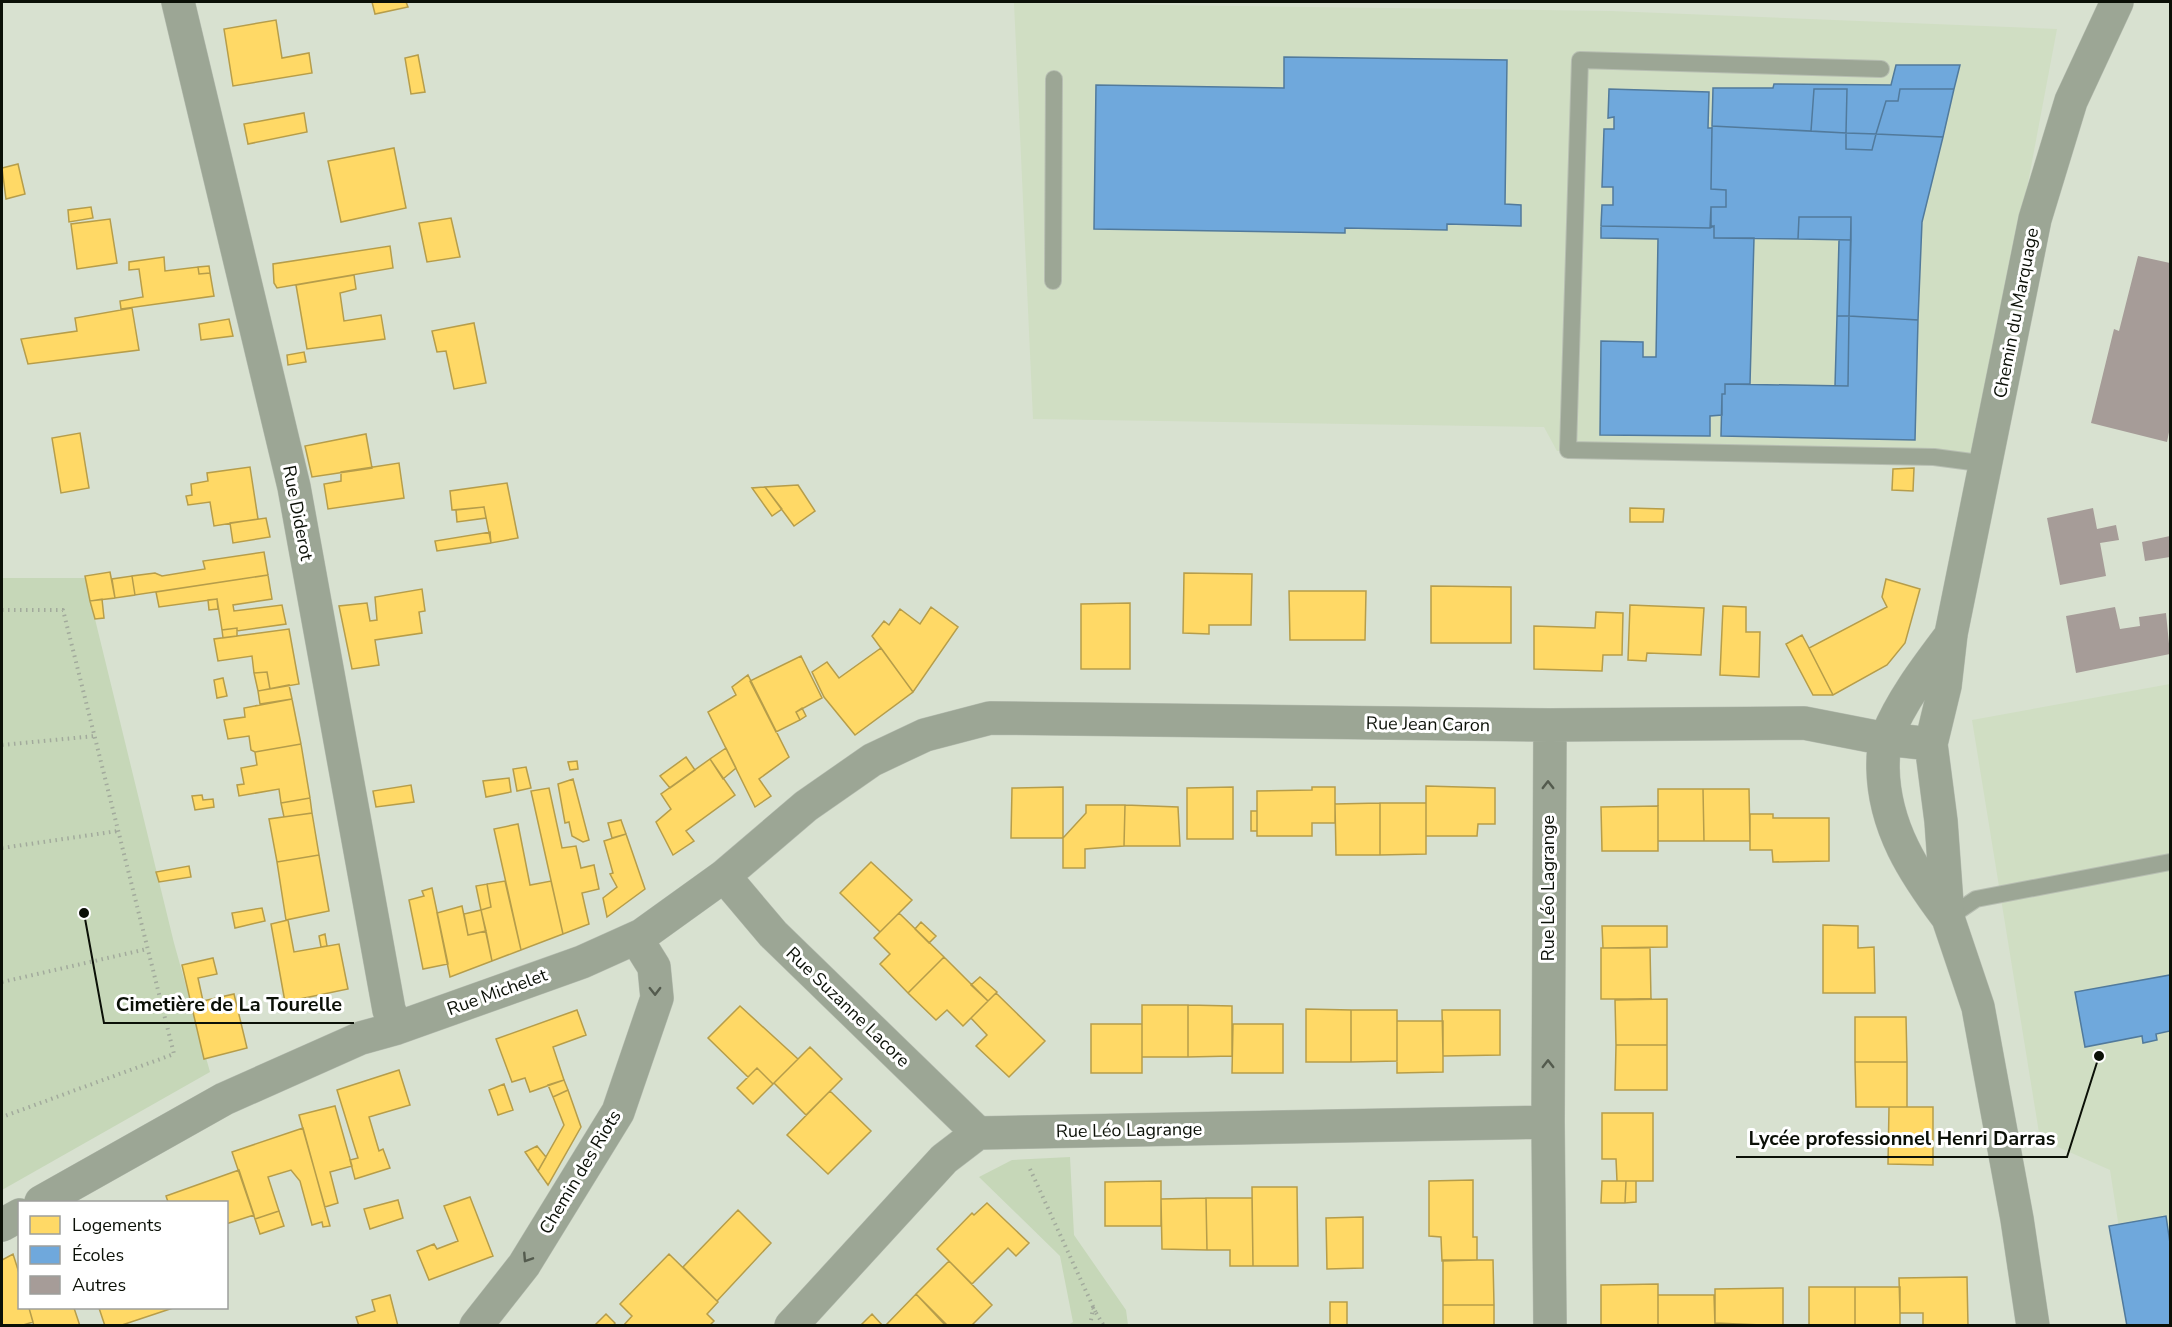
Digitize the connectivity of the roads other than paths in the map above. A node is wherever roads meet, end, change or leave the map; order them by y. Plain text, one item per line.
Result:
1 (178, 2) edge
2 (2117, 2) edge
3 (1881, 69) dead end
4 (1054, 79) dead end
5 (1053, 281) dead end
6 (1987, 464) junction
7 (1951, 634) junction
8 (1550, 725) junction
9 (925, 735) joint
10 (1886, 739) junction
11 (1931, 744) junction
12 (2170, 862) edge
13 (724, 876) junction
14 (1948, 918) junction
15 (636, 938) junction
16 (397, 1028) junction
17 (1548, 1122) junction
18 (978, 1133) junction
19 (45, 1201) edge
20 (18, 1216) edge
21 (2, 1225) edge
22 (476, 1326) edge
23 (791, 1326) edge
24 (1550, 1326) edge
25 (2033, 1326) edge

1 - 16 street, Rue Diderot
2 - 6 street, Chemin du Marquage
3 - 6 lane
4 - 5 lane
6 - 7 street, Chemin du Marquage
7 - 10 street, Chemin du Marquage
7 - 11 street, Chemin du Marquage
8 - 9 street, Rue Jean Caron
8 - 10 street, Rue Jean Caron
17 -> 8 street, Rue Léo Lagrange
9 - 13 street, Rue Michelet
10 - 11 street, Rue Jean Caron
10 - 14 street, Chemin du Marquage
11 - 14 street, Chemin du Marquage
12 - 14 lane
13 - 15 street, Rue Michelet
13 - 18 street, Rue Suzanne Lacore
14 - 25 street, Chemin du Marquage
15 - 16 street, Rue Michelet
15 -> 22 street, Chemin des Riots
16 - 19 street, Rue Michelet
17 - 18 street, Rue Léo Lagrange
17 - 24 street, Rue Léo Lagrange
18 - 23 street
20 - 21 street

